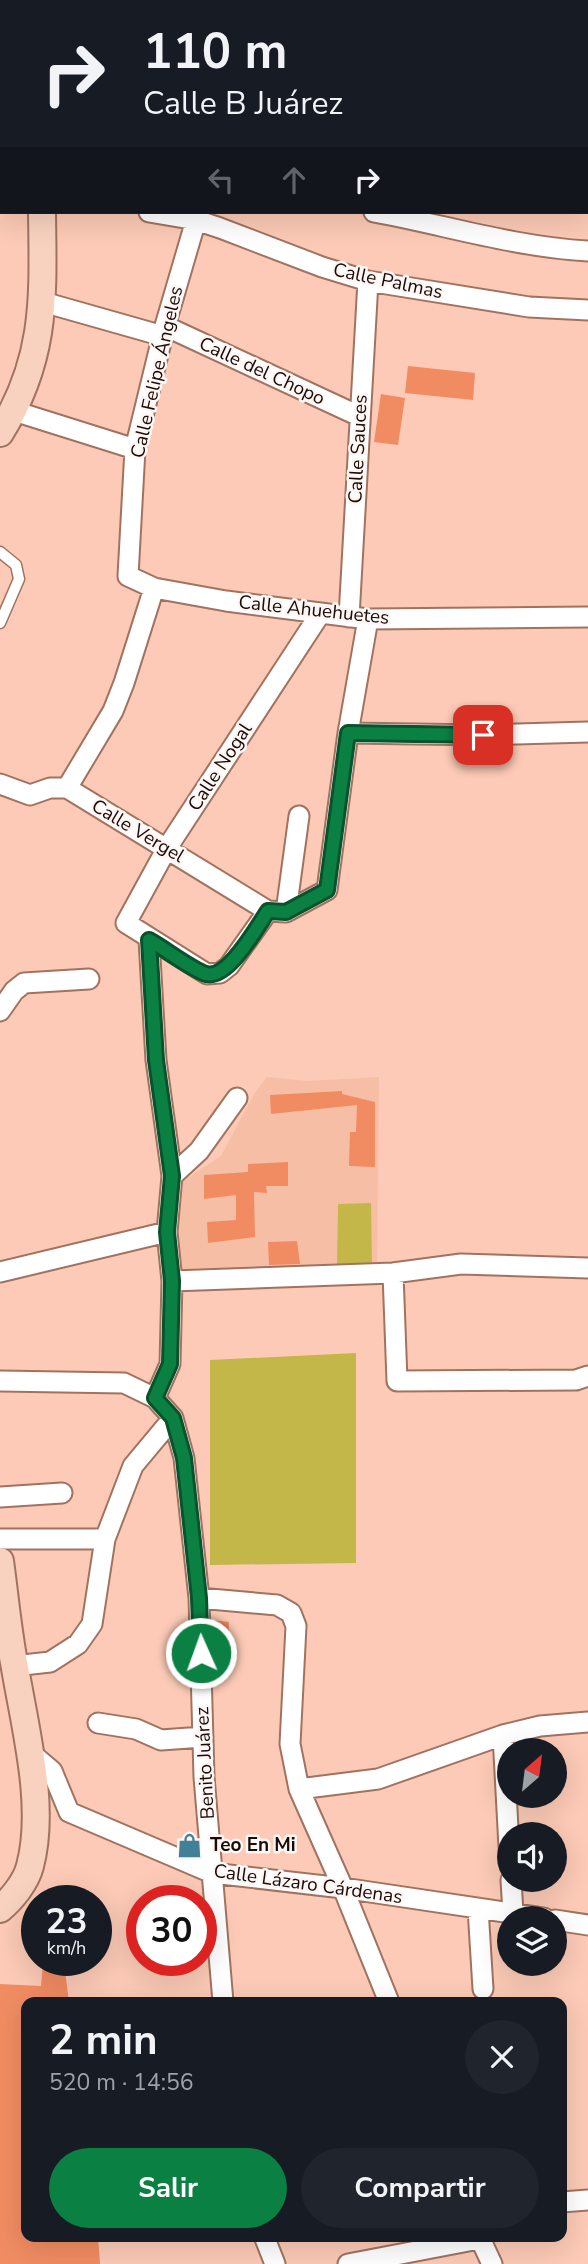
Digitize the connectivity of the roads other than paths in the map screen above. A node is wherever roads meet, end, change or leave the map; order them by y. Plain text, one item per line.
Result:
1 (43, 214) edge
2 (172, 214) edge
3 (396, 214) edge
4 (195, 216) edge
5 (429, 217) edge
6 (588, 251) edge
7 (368, 281) junction
8 (43, 302) junction
9 (588, 310) edge
10 (164, 331) junction
11 (359, 416) junction
12 (7, 422) edge
13 (135, 449) junction
14 (0, 552) edge
15 (128, 576) joint
16 (154, 588) junction
17 (320, 614) junction
18 (588, 617) edge
19 (359, 618) junction
20 (0, 623) edge
21 (588, 732) edge
22 (348, 733) junction
23 (0, 785) edge
24 (67, 788) junction
25 (299, 816) dead end
26 (167, 848) junction
27 (277, 911) junction
28 (149, 940) junction
29 (89, 979) dead end
30 (0, 1011) edge
31 (237, 1098) dead end
32 (172, 1176) junction
33 (167, 1232) junction
34 (588, 1268) edge
35 (0, 1272) edge
36 (393, 1273) junction
37 (172, 1281) junction
38 (588, 1376) edge
39 (0, 1381) edge
40 (155, 1398) junction
41 (173, 1418) junction
42 (62, 1493) dead end
43 (0, 1497) edge
44 (0, 1539) edge
45 (105, 1539) junction
46 (0, 1562) edge
47 (199, 1598) junction
48 (14, 1666) junction
49 (588, 1722) edge
50 (98, 1723) dead end
51 (503, 1735) junction
52 (203, 1737) junction
53 (32, 1754) junction
54 (299, 1789) junction
55 (508, 1822) edge
56 (212, 1873) junction
57 (344, 1888) junction
58 (478, 1908) junction
59 (0, 1909) edge
60 (497, 1911) edge
61 (567, 1922) edge
62 (588, 1925) edge
63 (483, 1989) dead end
64 (223, 1997) edge
65 (387, 1997) edge
66 (588, 2200) edge
67 (567, 2202) edge
68 (266, 2242) edge
69 (459, 2242) edge
70 (481, 2242) edge
71 (275, 2264) edge
72 (348, 2264) edge
73 (492, 2264) edge

1 - 8 main road
2 - 4 street, Calle Palmas
3 - 5 street
4 - 7 street, Calle Palmas
4 - 10 street, Calle Felipe Ángeles
5 - 6 street
7 - 9 street, Calle Palmas
7 - 11 street, Calle Sauces
8 - 10 street, Calle del Chopo
8 - 12 main road
10 - 11 street, Calle del Chopo
10 - 13 street, Calle Felipe Ángeles
11 - 19 street, Calle Sauces
12 - 13 street
13 - 15 street, Calle Felipe Ángeles
14 - 20 lane
15 - 16 street, Calle Ahuehuetes
16 - 17 street, Calle Ahuehuetes
16 - 24 street
17 - 19 street, Calle Ahuehuetes
17 - 26 street, Calle Nogal
18 - 19 street, Calle Ahuehuetes
19 - 22 street, Calle Sauces
21 - 22 street
22 - 27 street, Calle Sauces
23 - 24 street
24 - 26 street, Calle Vergel
25 - 27 street
26 - 27 street, Calle Vergel
26 - 28 street, Calle Nogal
27 - 28 street
28 - 32 street
29 - 30 street
31 - 32 street
32 - 33 street
33 - 35 street
33 - 37 street
34 - 36 street
36 - 37 street
36 - 38 street
37 - 40 street
39 - 40 street, Benito Juárez
40 - 41 street, Benito Juárez
41 - 45 street
41 - 47 street, Benito Juárez
42 - 43 street
44 - 45 street
45 - 48 street
46 - 48 main road
47 - 52 street, Benito Juárez
47 - 54 street
48 - 53 main road
49 - 51 street
50 - 52 street
51 - 54 street
51 - 55 street
52 - 56 street, Benito Juárez
53 - 56 street, Calle Lázaro Cárdenas
53 - 59 main road
54 - 57 street
56 - 57 street, Calle Lázaro Cárdenas
56 - 64 street, Benito Juárez
57 - 58 street, Calle Lázaro Cárdenas
57 - 65 street
58 - 60 street, Calle Lázaro Cárdenas
58 - 63 street
61 - 62 street
66 - 67 street
68 - 71 street
69 - 72 street
70 - 73 street

